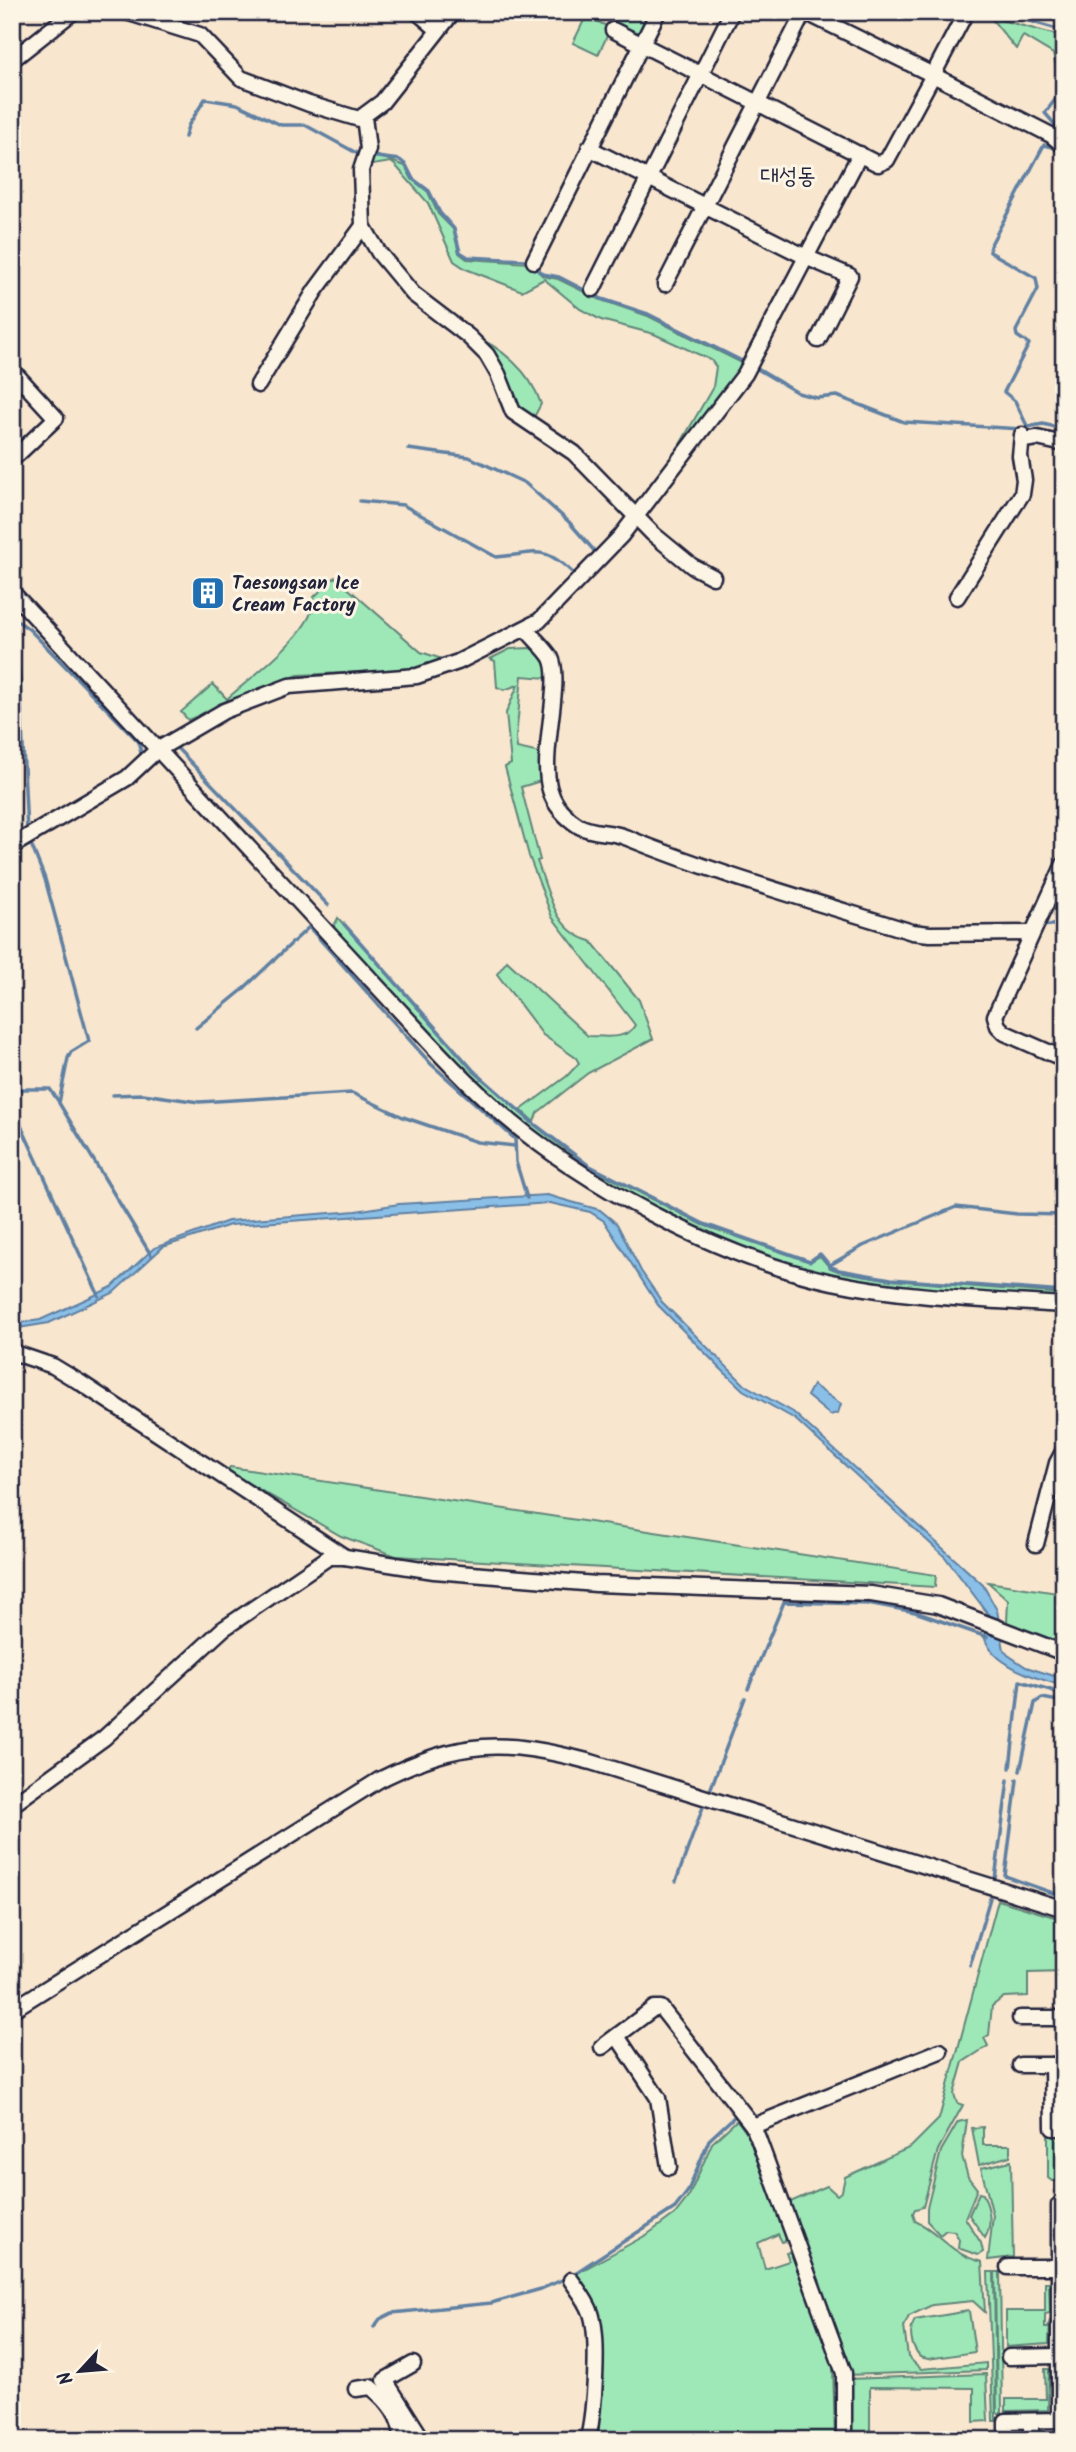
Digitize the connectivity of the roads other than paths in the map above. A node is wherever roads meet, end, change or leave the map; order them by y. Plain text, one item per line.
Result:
1 (73, 12) edge
2 (126, 12) edge
3 (417, 12) edge
4 (453, 12) edge
5 (658, 12) edge
6 (732, 12) edge
7 (804, 12) edge
8 (967, 12) edge
9 (438, 29) junction
10 (613, 30) dead end
11 (643, 43) junction
12 (12, 60) edge
13 (701, 75) junction
14 (933, 75) junction
15 (758, 105) junction
16 (364, 117) junction
17 (1064, 146) edge
18 (589, 148) junction
19 (860, 154) junction
20 (648, 177) junction
21 (706, 206) junction
22 (363, 226) junction
23 (808, 258) junction
24 (534, 261) dead end
25 (665, 284) dead end
26 (593, 289) dead end
27 (818, 340) dead end
28 (12, 370) edge
29 (258, 384) dead end
30 (1064, 444) edge
31 (12, 449) edge
32 (636, 516) junction
33 (713, 577) dead end
34 (12, 592) edge
35 (957, 597) dead end
36 (527, 629) junction
37 (157, 750) junction
38 (12, 846) edge
39 (1064, 864) edge
40 (1031, 933) junction
41 (1064, 1059) edge
42 (1064, 1305) edge
43 (12, 1352) edge
44 (1064, 1450) edge
45 (1036, 1544) dead end
46 (345, 1557) junction
47 (1064, 1653) edge
48 (12, 1805) edge
49 (1064, 1909) edge
50 (12, 2010) edge
51 (1020, 2018) dead end
52 (1064, 2018) edge
53 (617, 2035) junction
54 (602, 2047) dead end
55 (940, 2051) dead end
56 (1020, 2065) dead end
57 (1058, 2065) edge
58 (753, 2126) junction
59 (1064, 2128) edge
60 (669, 2167) dead end
61 (1064, 2204) edge
62 (1059, 2266) junction
63 (1008, 2267) dead end
64 (571, 2280) dead end
65 (1059, 2356) junction
66 (1009, 2357) dead end
67 (412, 2364) dead end
68 (356, 2389) dead end
69 (1031, 2421) junction
70 (401, 2440) edge
71 (423, 2440) edge
72 (588, 2440) edge
73 (844, 2440) edge
74 (1006, 2440) edge
75 (1031, 2440) edge

1 - 12 street
2 - 16 street
3 - 9 street
4 - 9 street
5 - 11 street
6 - 13 street
7 - 14 street
7 - 15 street
8 - 14 street
9 - 16 street
10 - 11 street
11 - 13 street
11 - 18 street
13 - 15 street
13 - 20 street
14 - 17 street
14 - 19 street
15 - 19 street
15 - 21 street
16 - 22 street
18 - 20 street
18 - 24 street
19 - 23 street
20 - 21 street
20 - 26 street
21 - 23 street
21 - 25 street
22 - 29 street
22 - 32 street
23 - 27 street
23 - 32 street
28 - 31 street
30 - 35 street
32 - 33 street
32 - 36 street
34 - 37 street
36 - 37 street
36 - 40 street
37 - 38 street
37 - 42 street
39 - 40 street
40 - 41 street
43 - 46 street
44 - 45 street
46 - 47 street
46 - 48 street
49 - 50 street
51 - 52 street
53 - 54 street
53 - 58 street
53 - 60 street
55 - 58 street
56 - 57 street
57 - 59 street
58 - 73 street
61 - 62 street
62 - 63 street
62 - 65 street
64 - 72 street
65 - 66 street
65 - 69 street
67 - 71 street
68 - 70 street
69 - 74 street
69 - 75 street

